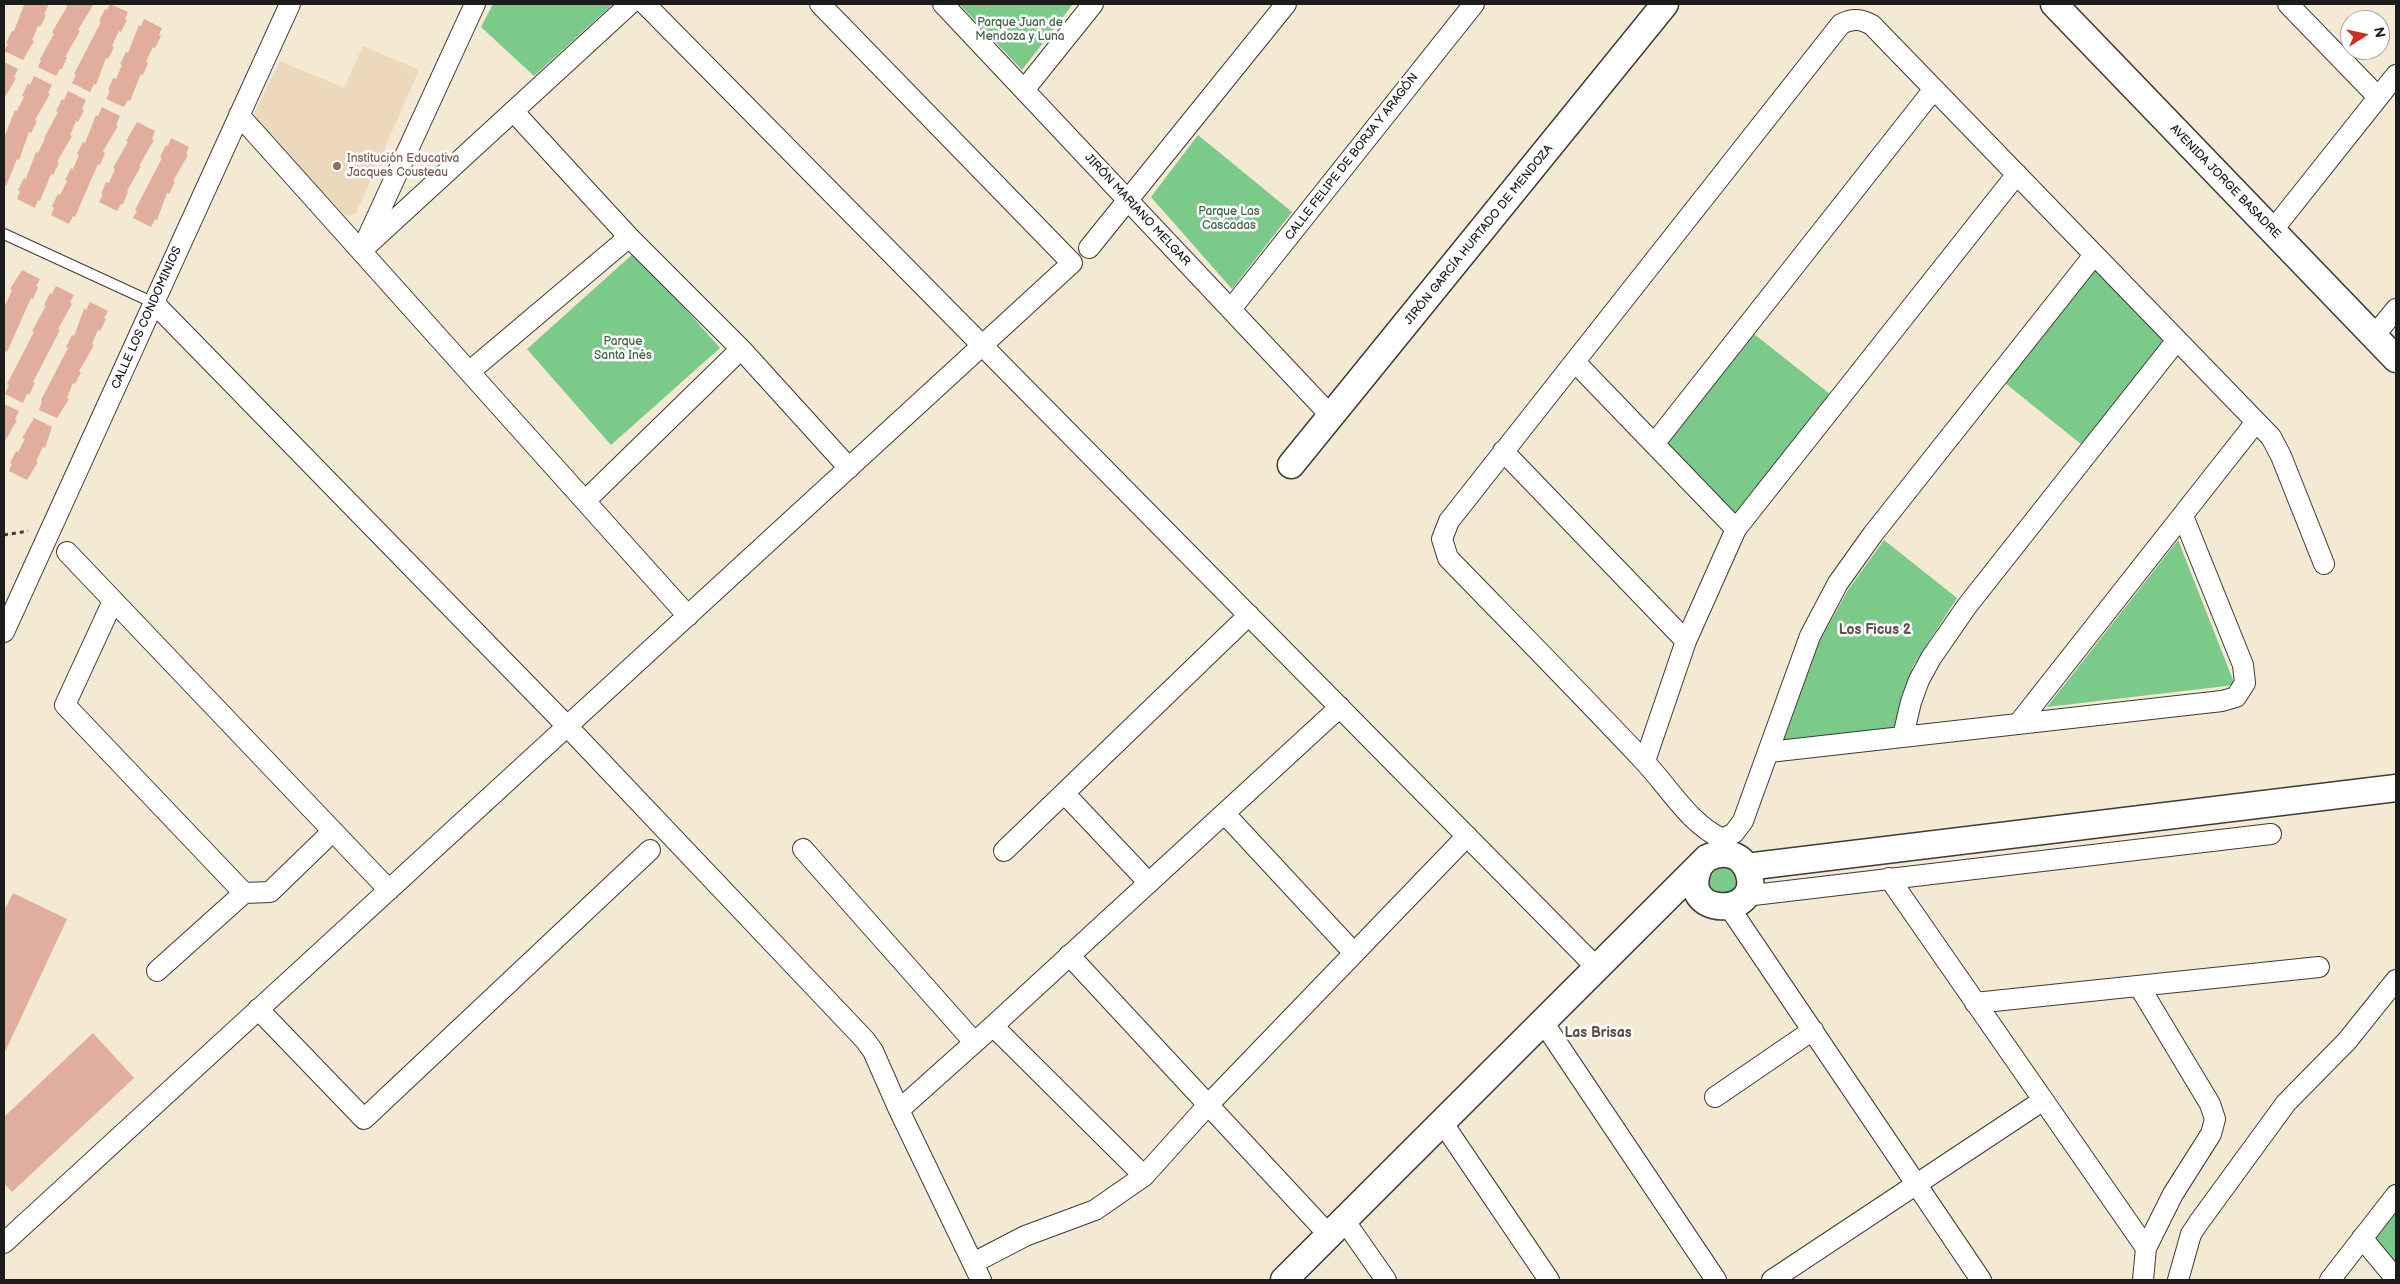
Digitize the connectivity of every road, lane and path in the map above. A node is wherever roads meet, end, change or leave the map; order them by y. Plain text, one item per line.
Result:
1 (290, 4) edge
2 (475, 4) edge
3 (630, 4) edge
4 (645, 4) edge
5 (820, 4) edge
6 (943, 4) edge
7 (1093, 4) edge
8 (1286, 4) edge
9 (1474, 4) edge
10 (1665, 4) edge
11 (2054, 4) edge
12 (2288, 4) edge
13 (2396, 75) edge
14 (1934, 89) junction
15 (1024, 90) junction
16 (2378, 97) junction
17 (514, 112) junction
18 (239, 115) junction
19 (2017, 174) junction
20 (1128, 200) junction
21 (2272, 231) junction
22 (4, 234) edge
23 (629, 238) junction
24 (1089, 248) dead end
25 (361, 251) junction
26 (2094, 254) junction
27 (154, 303) junction
28 (1231, 309) junction
29 (2396, 309) edge
30 (2374, 336) junction
31 (2177, 340) junction
32 (983, 345) junction
33 (741, 349) junction
34 (2396, 359) edge
35 (1574, 362) junction
36 (469, 372) junction
37 (1332, 417) junction
38 (2256, 422) junction
39 (1654, 444) junction
40 (1503, 451) junction
41 (1292, 465) dead end
42 (849, 468) junction
43 (585, 501) junction
44 (2183, 516) junction
45 (1736, 529) junction
46 (66, 552) dead end
47 (2324, 564) dead end
48 (113, 601) junction
49 (1249, 615) junction
50 (688, 616) junction
51 (4, 632) edge
52 (1686, 641) junction
53 (1340, 707) junction
54 (2018, 724) junction
55 (567, 726) junction
56 (1904, 736) junction
57 (1769, 752) junction
58 (1645, 761) junction
59 (2396, 788) edge
60 (1064, 793) junction
61 (1225, 814) junction
62 (333, 831) junction
63 (2271, 834) dead end
64 (1467, 836) junction
65 (1723, 846) junction
66 (803, 849) dead end
67 (650, 850) dead end
68 (1004, 851) dead end
69 (1700, 865) junction
70 (1746, 867) junction
71 (1889, 878) junction
72 (1149, 883) junction
73 (389, 890) junction
74 (244, 892) junction
75 (1726, 901) junction
76 (1658, 907) junction
77 (1354, 953) junction
78 (1069, 955) junction
79 (2319, 967) dead end
80 (1597, 968) junction
81 (157, 971) dead end
82 (2396, 980) edge
83 (2139, 986) junction
84 (1975, 1003) junction
85 (258, 1009) junction
86 (1543, 1022) junction
87 (993, 1026) junction
88 (1813, 1030) junction
89 (974, 1042) junction
90 (1715, 1097) dead end
91 (2042, 1101) junction
92 (1208, 1105) junction
93 (899, 1110) junction
94 (1442, 1122) junction
95 (1144, 1176) junction
96 (1918, 1184) junction
97 (2396, 1195) edge
98 (1337, 1228) junction
99 (2362, 1238) junction
100 (4, 1243) edge
101 (2146, 1248) junction
102 (977, 1272) edge
103 (2396, 1278) edge
104 (1284, 1280) edge
105 (1386, 1280) edge
106 (1548, 1280) edge
107 (1716, 1280) edge
108 (1772, 1280) edge
109 (1981, 1280) edge
110 (2143, 1280) edge
111 (2178, 1280) edge
112 (2330, 1280) edge

1 - 18 street, CALLE LOS CONDOMINIOS
2 - 25 street
3 - 17 street
4 - 32 street
5 - 32 street
6 - 15 street, JIRÓN MARIANO MELGAR
7 - 15 street
8 - 20 street
9 - 28 street, CALLE FELIPE DE BORJA Y ARAGÓN
10 - 37 street, JIRÓN GARCÍA HURTADO DE MENDOZA
11 - 21 street, AVENIDA JORGE BASADRE
12 - 16 street
13 - 16 street
14 - 19 street
14 - 35 street
14 - 39 street
15 - 20 street, JIRÓN MARIANO MELGAR
16 - 21 street
17 - 23 street
17 - 25 street
18 - 25 street
18 - 27 street, CALLE LOS CONDOMINIOS
19 - 26 street
19 - 45 street
20 - 24 street
20 - 28 street, JIRÓN MARIANO MELGAR
21 - 30 street, AVENIDA JORGE BASADRE
22 - 27 lane
23 - 33 street
23 - 36 street
25 - 36 street
26 - 31 street
26 - 57 street
27 - 51 street, CALLE LOS CONDOMINIOS
27 - 55 street
28 - 37 street, JIRÓN MARIANO MELGAR
29 - 30 street
30 - 34 street, AVENIDA JORGE BASADRE
31 - 38 street
31 - 56 street
32 - 42 street
32 - 49 street
33 - 42 street
33 - 43 street
35 - 39 street
35 - 40 street
36 - 43 street
37 - 41 street, JIRÓN GARCÍA HURTADO DE MENDOZA
38 - 44 street
38 - 47 street
39 - 45 street
40 - 52 street
40 - 58 street
42 - 50 street
43 - 50 street
44 - 54 street
44 - 54 street
45 - 52 street
46 - 48 street
48 - 62 street
48 - 74 street
49 - 53 street
49 - 60 street
50 - 55 street
52 - 58 street
53 - 61 street
53 - 64 street
54 - 56 street
55 - 73 street
55 - 93 street
56 - 57 street
57 - 65 street
58 - 65 street
59 - 70 street
60 - 68 street
60 - 72 street
61 - 72 street
61 - 77 street
62 - 73 street
62 - 74 street
63 - 71 street
64 - 77 street
64 - 80 street
65 - 69 street
65 - 70 street
66 - 89 street
67 - 85 street
69 - 75 street
69 - 76 street
70 - 75 street
71 - 75 street
71 - 84 street
72 - 78 street
73 - 85 street
74 - 81 street
75 - 76 street
75 - 88 street
76 - 80 street
77 - 92 street
78 - 87 street
78 - 92 street
79 - 83 street
80 - 86 street
82 - 111 street
83 - 84 street
83 - 101 street
84 - 91 street
85 - 100 street
86 - 94 street
86 - 107 street
87 - 89 street
87 - 95 street
88 - 90 street
88 - 96 street
89 - 93 street
91 - 96 street
91 - 101 street
92 - 95 street
92 - 98 street
93 - 102 street
94 - 98 street
94 - 106 street
95 - 102 street
96 - 108 street
96 - 109 street
97 - 99 street
98 - 104 street
98 - 105 street
99 - 103 street
99 - 112 street
101 - 110 street

